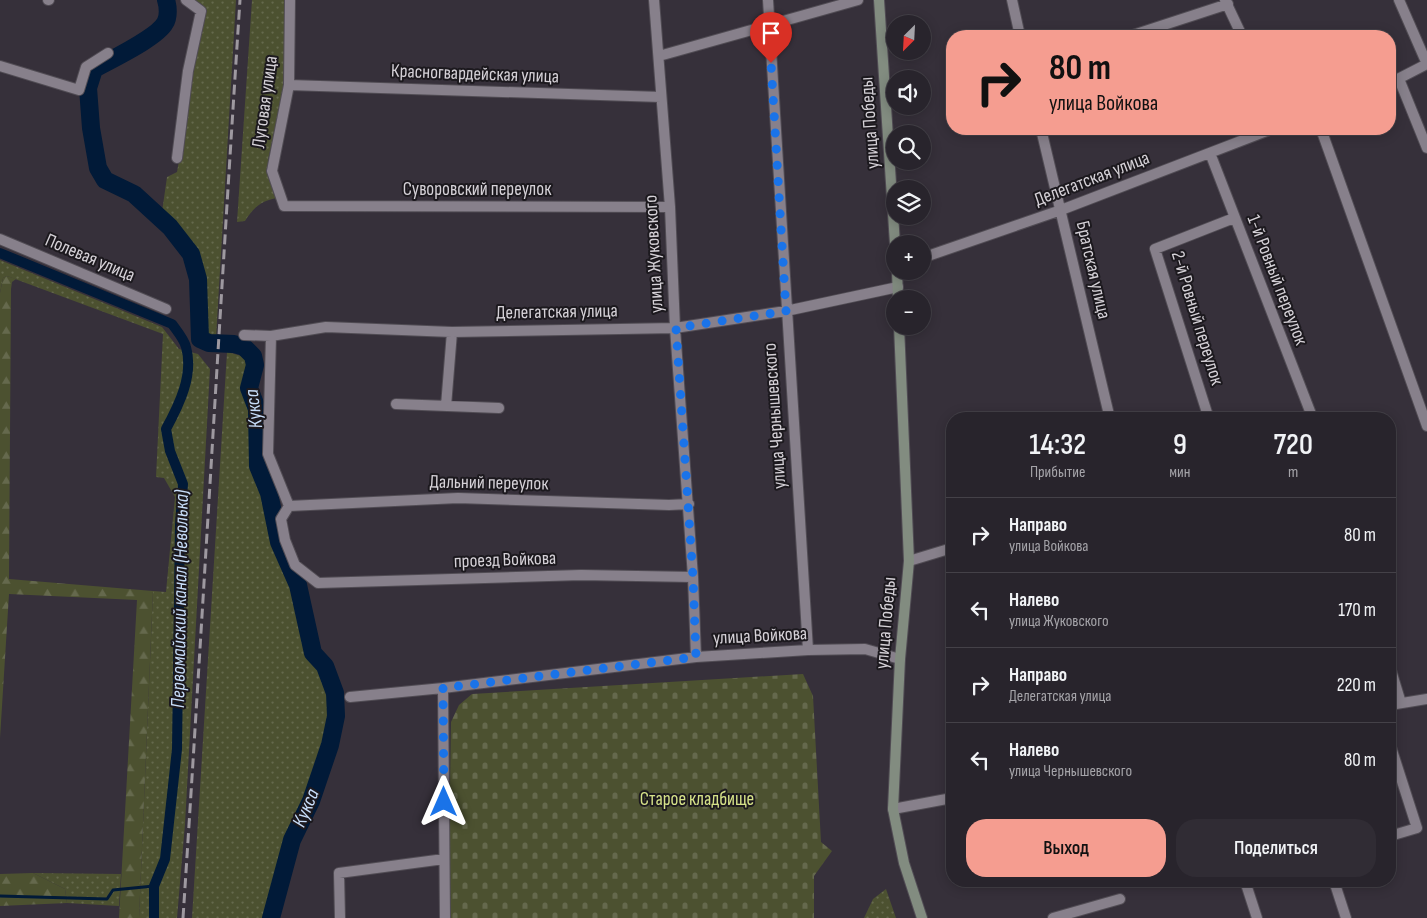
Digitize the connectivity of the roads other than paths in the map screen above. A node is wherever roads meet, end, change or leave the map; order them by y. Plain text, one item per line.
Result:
1 (186, 0) edge
2 (290, 0) edge
3 (654, 0) edge
4 (768, 0) edge
5 (858, 0) edge
6 (879, 0) edge
7 (1012, 0) edge
8 (1399, 0) edge
9 (1227, 2) edge
10 (769, 25) junction
11 (1019, 30) edge
12 (1147, 30) edge
13 (1239, 30) edge
14 (108, 53) dead end
15 (659, 56) junction
16 (1427, 64) edge
17 (0, 66) edge
18 (1396, 80) edge
19 (1396, 83) edge
20 (289, 85) junction
21 (661, 97) junction
22 (1042, 135) edge
23 (1256, 135) edge
24 (1324, 135) edge
25 (1427, 148) edge
26 (1210, 153) junction
27 (177, 158) dead end
28 (284, 206) joint
29 (670, 207) junction
30 (1061, 210) junction
31 (1234, 218) junction
32 (894, 235) edge
33 (0, 240) edge
34 (931, 255) edge
35 (898, 280) edge
36 (898, 287) joint
37 (166, 309) dead end
38 (786, 311) junction
39 (676, 328) junction
40 (452, 332) junction
41 (244, 335) dead end
42 (900, 335) edge
43 (271, 336) junction
44 (396, 404) dead end
45 (446, 406) junction
46 (499, 408) dead end
47 (1108, 412) edge
48 (1207, 412) edge
49 (1310, 412) edge
50 (1427, 426) edge
51 (689, 504) junction
52 (289, 506) junction
53 (946, 550) edge
54 (909, 561) junction
55 (693, 577) junction
56 (808, 650) junction
57 (696, 657) junction
58 (900, 659) junction
59 (1396, 687) edge
60 (443, 688) junction
61 (350, 697) dead end
62 (1427, 698) edge
63 (1401, 703) junction
64 (1396, 704) edge
65 (1396, 763) edge
66 (946, 799) edge
67 (893, 809) junction
68 (1396, 834) edge
69 (444, 859) junction
70 (1247, 887) edge
71 (1336, 887) edge
72 (1120, 899) dead end
73 (340, 918) edge
74 (445, 918) edge
75 (922, 918) edge
76 (1053, 918) edge
77 (1257, 918) edge
78 (1346, 918) edge

1 - 27 street
2 - 20 street, Луговая улица
3 - 15 street, улица Жуковского
4 - 10 street, улица Чернышевского
5 - 10 street
6 - 32 street, улица Победы
7 - 11 street
8 - 16 street
9 - 12 street
9 - 13 street
10 - 15 street
10 - 38 street, улица Чернышевского
14 - 17 street
15 - 21 street, улица Жуковского
16 - 18 street
19 - 25 street
20 - 21 street, Красногвардейская улица
20 - 28 street, Луговая улица
21 - 29 street, улица Жуковского
22 - 30 street, Братская улица
23 - 26 street, Делегатская улица
24 - 50 street
26 - 30 street, Делегатская улица
26 - 31 street, 1-й Ровный переулок
28 - 29 street, Суворовский переулок
29 - 39 street, улица Жуковского
30 - 34 street, Делегатская улица
30 - 47 street, Братская улица
31 - 48 street, 2-й Ровный переулок
31 - 49 street, 1-й Ровный переулок
33 - 37 street, Полевая улица
35 - 36 street
36 - 38 street, Делегатская улица
38 - 39 street, Делегатская улица
38 - 56 street, улица Чернышевского
39 - 40 street, Делегатская улица
39 - 51 street, улица Жуковского
40 - 43 street, Делегатская улица
40 - 45 street
41 - 43 street, Делегатская улица
42 - 54 street, улица Победы
43 - 52 street
44 - 45 street
45 - 46 street
51 - 52 street, Дальний переулок
51 - 55 street, улица Жуковского
52 - 55 street, проезд Войкова
53 - 54 street
54 - 58 street, улица Победы
55 - 57 street, улица Жуковского
56 - 57 street, улица Войкова
56 - 58 street, улица Войкова
57 - 60 street, улица Войкова
58 - 67 street, улица Победы
59 - 63 street
60 - 61 street, улица Войкова
60 - 69 street
62 - 63 street
63 - 64 street
65 - 68 street
66 - 67 street
67 - 75 street, улица Победы
69 - 73 street
69 - 74 street
70 - 77 street
71 - 78 street
72 - 76 street

